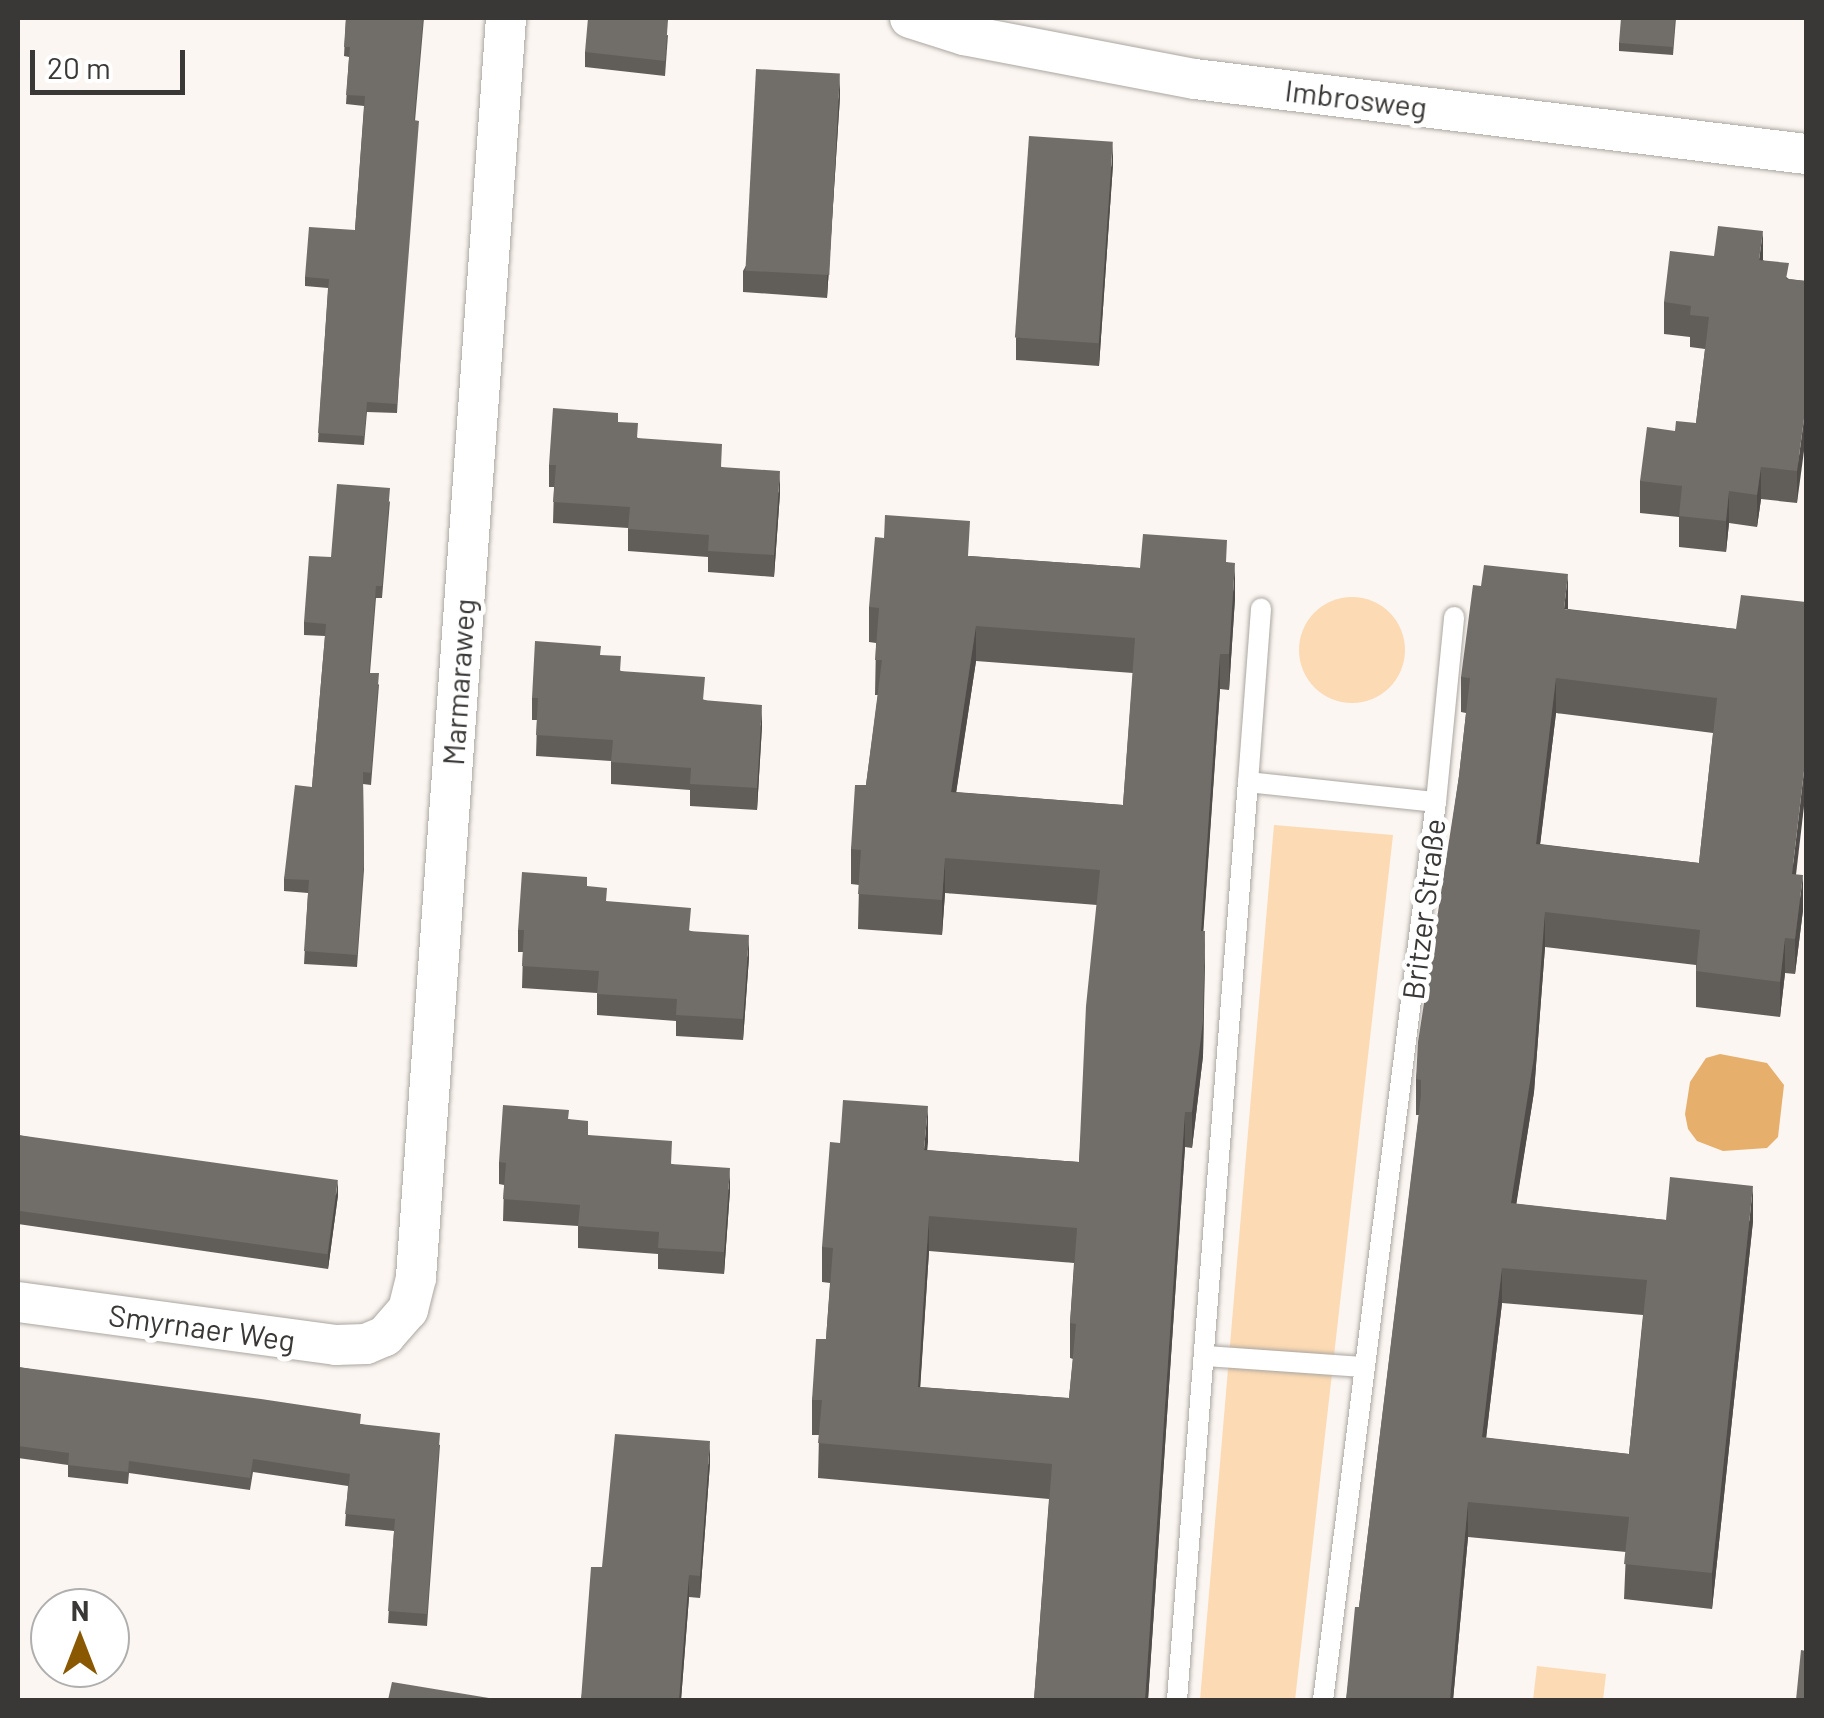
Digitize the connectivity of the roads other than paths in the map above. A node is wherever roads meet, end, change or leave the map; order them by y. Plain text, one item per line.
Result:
1 (506, 18) edge
2 (910, 18) edge
3 (1806, 154) edge
4 (1261, 608) dead end
5 (1454, 617) dead end
6 (1248, 782) junction
7 (1436, 802) junction
8 (18, 1302) edge
9 (384, 1336) joint
10 (1205, 1356) junction
11 (1364, 1367) junction
12 (1177, 1700) edge
13 (1323, 1700) edge

1 - 9 street, Marmaraweg
2 - 3 street, Imbrosweg
4 - 6 lane
5 - 7 lane
6 - 7 lane, Britzer Straße
6 - 10 lane
7 - 11 lane, Britzer Straße
8 - 9 street, Smyrnaer Weg
10 - 11 lane
10 - 12 lane
11 - 13 lane, Britzer Straße

